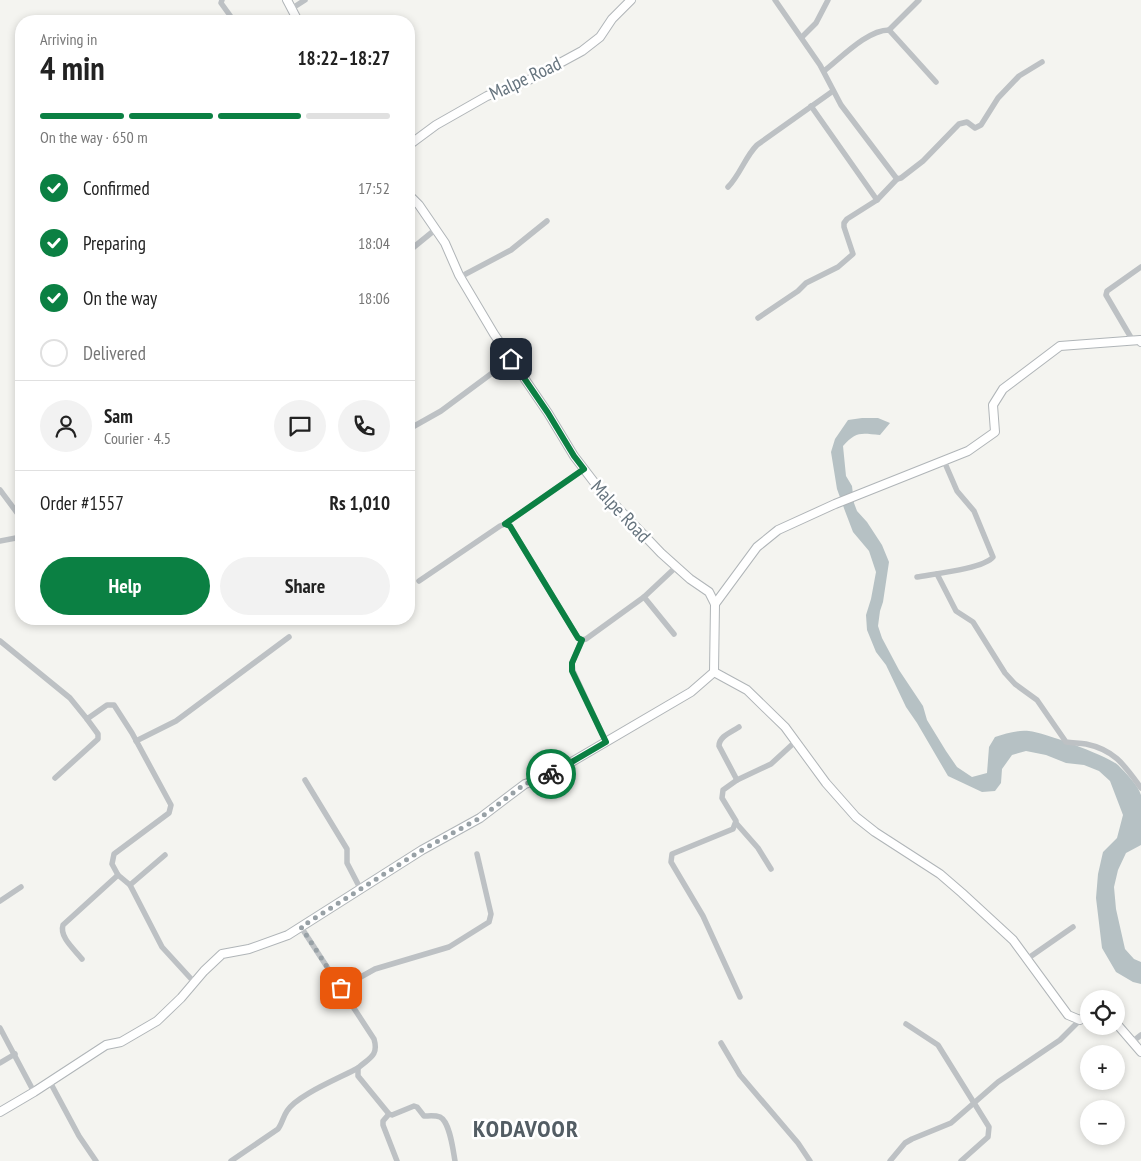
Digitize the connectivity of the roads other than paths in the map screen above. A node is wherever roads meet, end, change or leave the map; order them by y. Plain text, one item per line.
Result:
1 (222, 0) edge
2 (287, 0) edge
3 (305, 0) edge
4 (631, 0) edge
5 (774, 0) edge
6 (828, 0) edge
7 (919, 0) edge
8 (291, 8) junction
9 (230, 15) edge
10 (295, 15) edge
11 (889, 30) junction
12 (802, 37) junction
13 (1042, 62) dead end
14 (824, 71) junction
15 (936, 82) dead end
16 (833, 91) junction
17 (812, 106) junction
18 (415, 140) edge
19 (897, 179) junction
20 (728, 187) dead end
21 (877, 200) junction
22 (415, 201) edge
23 (547, 221) dead end
24 (436, 229) junction
25 (415, 246) edge
26 (1141, 267) edge
27 (460, 277) junction
28 (758, 318) dead end
29 (1137, 341) edge
30 (511, 359) junction
31 (415, 426) edge
32 (944, 461) junction
33 (584, 469) junction
34 (0, 490) edge
35 (15, 510) edge
36 (505, 524) junction
37 (15, 538) edge
38 (0, 541) edge
39 (676, 567) junction
40 (937, 574) junction
41 (916, 577) dead end
42 (419, 581) dead end
43 (644, 597) junction
44 (715, 604) junction
45 (674, 634) dead end
46 (288, 637) dead end
47 (582, 640) junction
48 (1, 643) edge
49 (714, 672) junction
50 (87, 719) junction
51 (739, 727) dead end
52 (136, 741) junction
53 (796, 741) junction
54 (606, 742) junction
55 (55, 778) dead end
56 (305, 780) dead end
57 (737, 780) junction
58 (1141, 788) edge
59 (736, 823) junction
60 (477, 854) dead end
61 (165, 855) dead end
62 (770, 869) dead end
63 (118, 875) junction
64 (130, 885) junction
65 (21, 887) dead end
66 (360, 888) junction
67 (0, 901) edge
68 (301, 927) junction
69 (1073, 927) dead end
70 (82, 959) dead end
71 (1027, 959) junction
72 (194, 982) junction
73 (341, 988) junction
74 (740, 997) dead end
75 (1080, 1020) joint
76 (906, 1024) dead end
77 (0, 1028) edge
78 (1125, 1034) edge
79 (1141, 1036) edge
80 (1132, 1042) junction
81 (721, 1043) dead end
82 (1141, 1052) edge
83 (15, 1054) junction
84 (0, 1063) edge
85 (358, 1068) junction
86 (50, 1082) junction
87 (34, 1092) junction
88 (975, 1102) junction
89 (0, 1112) edge
90 (389, 1114) junction
91 (96, 1161) edge
92 (231, 1161) edge
93 (397, 1161) edge
94 (455, 1161) edge
95 (810, 1161) edge
96 (890, 1161) edge
97 (960, 1161) edge

1 - 9 street
2 - 8 street
3 - 8 street
4 - 18 street, Malpe Road
5 - 12 street
6 - 12 street
7 - 11 street
8 - 10 street
11 - 14 street
11 - 15 street
12 - 14 street
13 - 19 street
14 - 16 street
16 - 17 street
16 - 19 street
17 - 20 street
17 - 21 street
19 - 21 street
21 - 28 street
22 - 24 street, Malpe Road
23 - 27 street
24 - 25 street
24 - 27 street, Malpe Road
26 - 29 street
27 - 30 street, Malpe Road
29 - 32 street
30 - 31 street
30 - 33 street, Malpe Road
32 - 40 street
32 - 44 street
33 - 36 street
33 - 39 street, Malpe Road
34 - 35 street
36 - 42 street
36 - 47 street
37 - 38 street
39 - 43 street
39 - 44 street, Malpe Road
40 - 41 street
40 - 58 street
43 - 45 street
43 - 47 street
44 - 49 street
46 - 52 street
47 - 54 street
48 - 50 street
49 - 53 street
49 - 54 street
50 - 52 street
50 - 55 street
51 - 57 street
52 - 63 street
53 - 57 street
53 - 71 street
54 - 66 street
56 - 66 street
57 - 59 street
59 - 62 street
59 - 74 street
60 - 73 street
61 - 64 street
63 - 64 street
63 - 70 street
64 - 72 street
65 - 67 street
66 - 68 street
68 - 72 street
68 - 73 street
69 - 71 street
71 - 75 street
72 - 86 street
73 - 85 street
75 - 88 street
76 - 88 street
77 - 83 street
78 - 80 street
79 - 80 street
80 - 82 street
81 - 95 street
83 - 84 street
83 - 87 street
85 - 90 street
85 - 92 street
86 - 87 street
86 - 91 street
87 - 89 street
88 - 96 street
88 - 97 street
90 - 93 street
90 - 94 street

